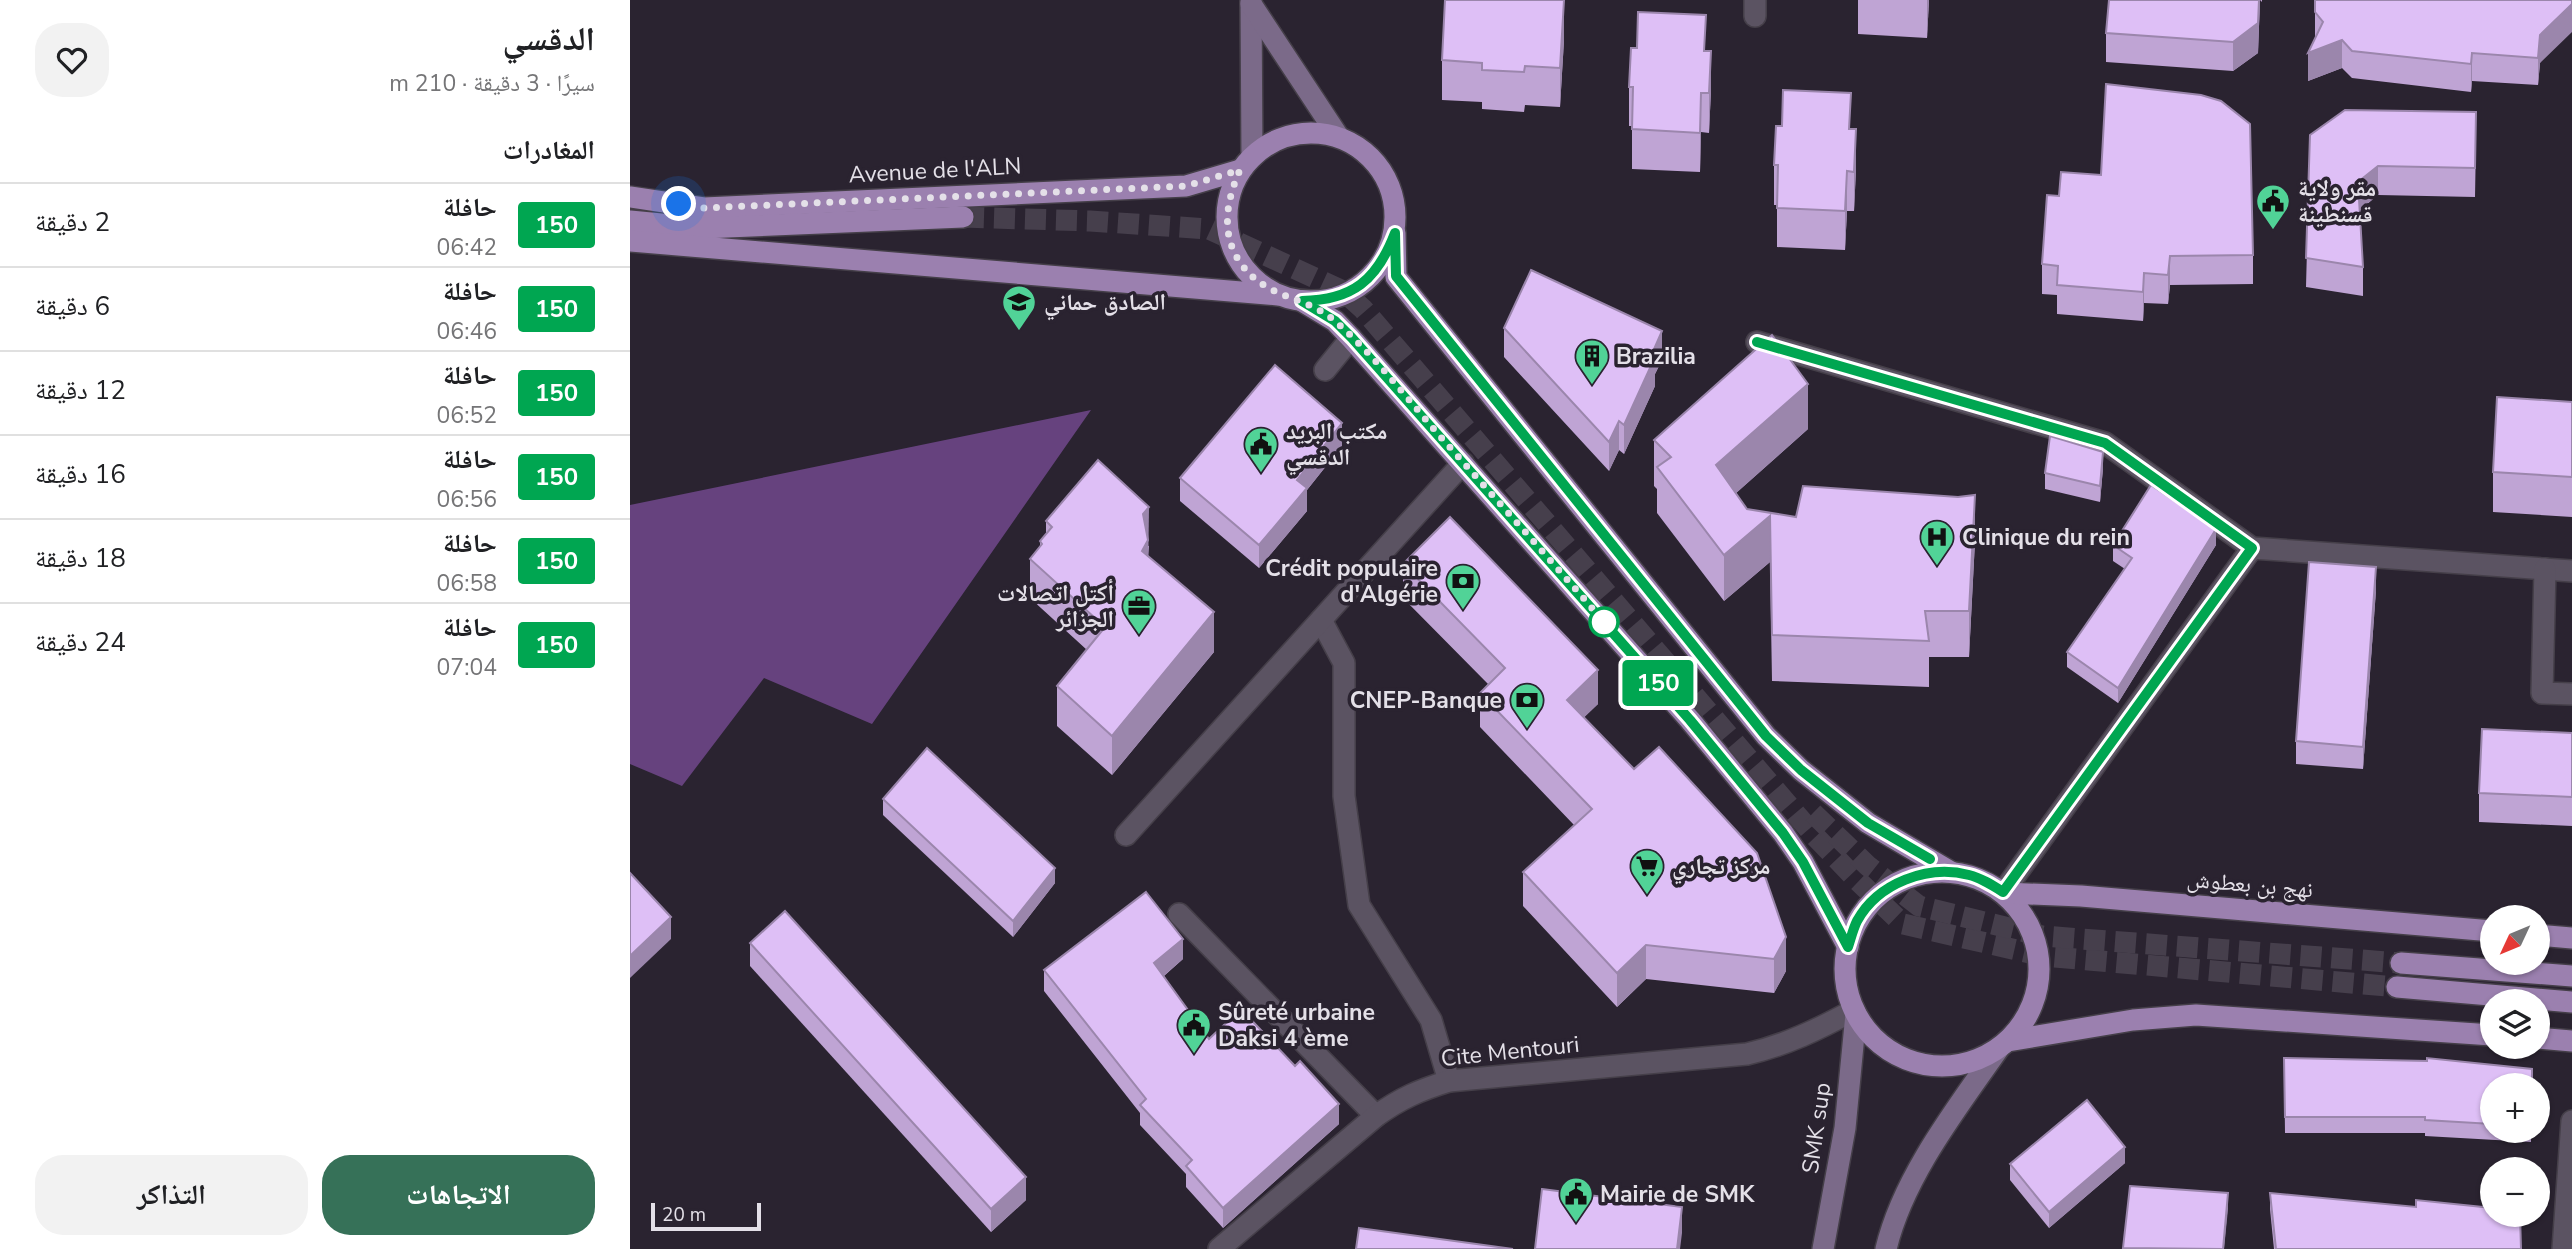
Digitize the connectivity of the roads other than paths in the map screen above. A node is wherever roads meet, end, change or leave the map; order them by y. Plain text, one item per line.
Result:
1 (1251, 2) edge
2 (1338, 136) junction
3 (1246, 163) junction
4 (630, 197) edge
5 (963, 217) tunnel mouth
6 (630, 221) edge
7 (1395, 233) junction
8 (630, 241) edge
9 (1278, 295) junction
10 (1302, 301) junction
11 (1352, 338) junction
12 (1757, 342) dead end
13 (1325, 370) dead end
14 (1464, 463) junction
15 (2252, 548) junction
16 (2545, 569) junction
17 (2572, 571) edge
18 (1321, 620) junction
19 (2572, 694) edge
20 (1126, 835) dead end
21 (1951, 872) junction
22 (2003, 893) junction
23 (1179, 914) dead end
24 (2480, 931) edge
25 (2550, 936) edge
26 (2572, 939) edge
27 (1848, 947) junction
28 (2401, 963) tunnel mouth
29 (2572, 976) edge
30 (2397, 988) tunnel mouth
31 (2572, 1002) edge
32 (1855, 1012) junction
33 (2480, 1034) edge
34 (2550, 1039) edge
35 (2572, 1041) edge
36 (2003, 1044) junction
37 (1449, 1081) junction
38 (1376, 1116) junction
39 (2572, 1121) edge
40 (1219, 1249) edge
41 (1823, 1249) edge
42 (1885, 1249) edge
43 (2563, 1249) edge

1 - 2 main road
1 - 3 main road
2 - 3 main road
2 - 7 main road
3 - 4 main road, Avenue de l'ALN
3 - 9 main road
5 - 6 main road
7 - 10 main road
7 - 21 main road
8 - 9 main road
9 - 10 main road
10 - 11 main road
11 - 13 street
11 - 14 main road
12 - 15 street
14 - 18 street
14 - 27 main road
15 - 16 street
15 - 22 street
16 - 17 street
16 - 19 street
18 - 20 street
18 - 37 street
21 - 22 main road
21 - 27 main road
22 - 24 main road, نهج بن بعطوش
22 - 36 main road
23 - 38 street
25 - 26 main road
27 - 32 main road
28 - 29 main road
30 - 31 main road
32 - 36 main road
32 - 37 street, Cite Mentouri
32 - 41 main road, SMK sup
33 - 36 main road
34 - 35 main road
36 - 42 main road
37 - 38 street, Cite Mentouri
38 - 40 street, Cite Mentouri
39 - 43 street

